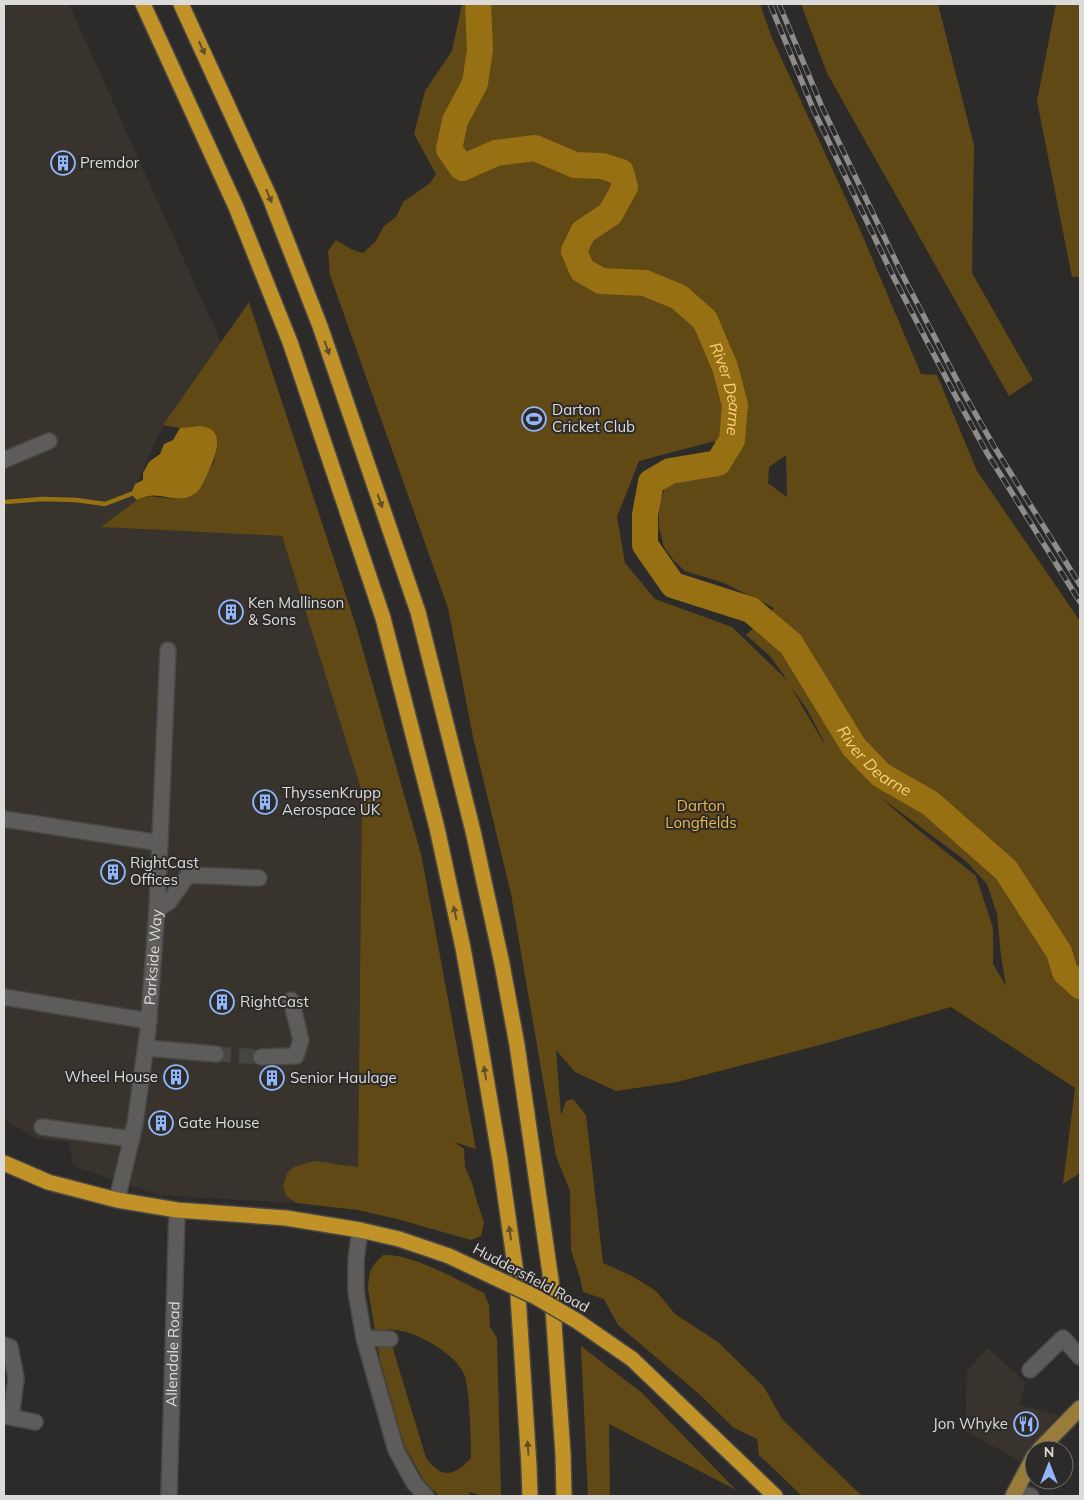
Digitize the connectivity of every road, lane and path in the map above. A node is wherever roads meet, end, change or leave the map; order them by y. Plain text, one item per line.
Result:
1 (143, 4) edge
2 (181, 4) edge
3 (49, 441) dead end
4 (4, 460) edge
5 (168, 650) dead end
6 (4, 819) edge
7 (160, 843) junction
8 (259, 878) dead end
9 (157, 910) junction
10 (4, 997) edge
11 (291, 1000) dead end
12 (149, 1021) junction
13 (146, 1048) junction
14 (216, 1054) tunnel mouth
15 (260, 1057) tunnel mouth
16 (42, 1127) dead end
17 (132, 1139) junction
18 (4, 1163) edge
19 (117, 1200) junction
20 (177, 1210) junction
21 (360, 1230) junction
22 (364, 1338) junction
23 (390, 1339) dead end
24 (4, 1345) edge
25 (1080, 1358) edge
26 (1030, 1370) dead end
27 (1080, 1408) edge
28 (8, 1416) edge
29 (35, 1422) dead end
30 (1049, 1440) edge
31 (1024, 1475) edge
32 (1014, 1494) edge
33 (169, 1496) edge
34 (426, 1496) edge
35 (530, 1496) edge
36 (564, 1496) edge
37 (775, 1496) edge
38 (1031, 1496) edge

35 -> 1 highway
2 -> 36 highway
3 - 4 street
5 - 7 street, Parkside Way
6 - 7 street
7 - 9 street, Parkside Way
8 - 9 street
9 - 12 street, Parkside Way
10 - 12 street
11 - 15 street
12 - 13 street, Parkside Way
13 - 14 street
13 - 17 street, Parkside Way
16 - 17 street
17 - 19 street, Parkside Way
18 - 19 highway, Huddersfield Road
19 - 20 highway, Huddersfield Road
20 - 21 highway, Huddersfield Road
20 - 33 street, Allendale Road
21 - 22 street
21 - 37 highway, Huddersfield Road, bridge
22 - 23 street
22 - 34 street
24 - 28 street
25 - 26 street
27 - 30 main road
28 - 29 street
31 - 32 main road
32 - 38 street

